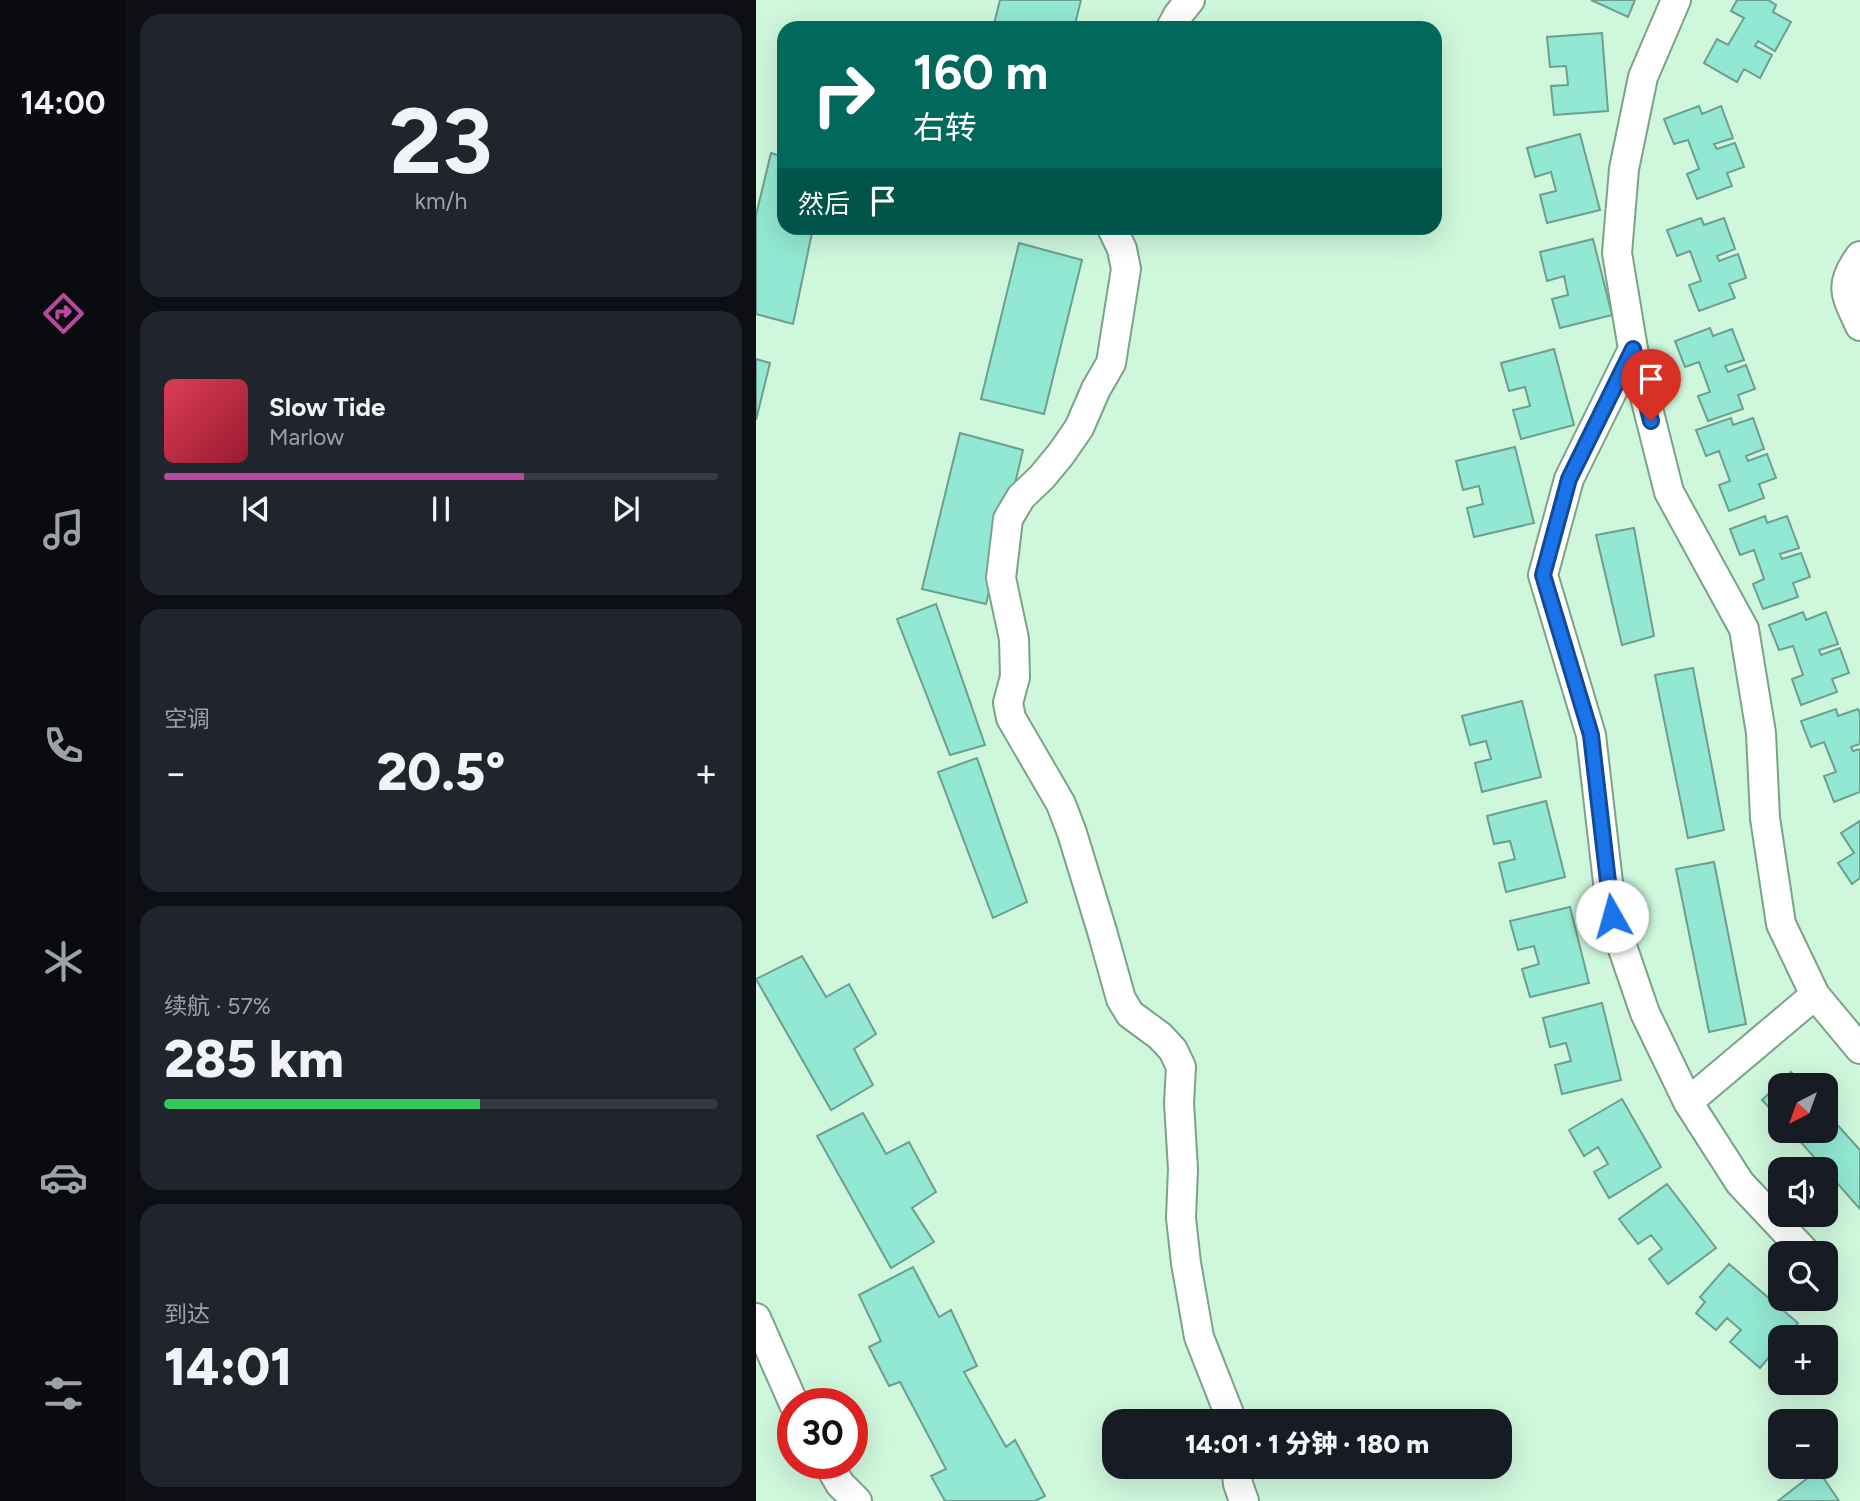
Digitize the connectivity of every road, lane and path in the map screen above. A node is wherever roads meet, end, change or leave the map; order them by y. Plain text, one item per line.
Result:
1 (1189, 0) edge
2 (1676, 0) edge
3 (1175, 21) edge
4 (1115, 235) edge
5 (1860, 256) edge
6 (1860, 326) edge
7 (1633, 349) junction
8 (1815, 995) junction
9 (1860, 1049) edge
10 (1688, 1102) junction
11 (1796, 1241) edge
12 (756, 1318) edge
13 (787, 1388) edge
14 (1227, 1409) edge
15 (837, 1479) edge
16 (1237, 1479) edge
17 (857, 1501) edge
18 (1244, 1501) edge

1 - 3 street
2 - 7 street
4 - 14 street
5 - 6 street
7 - 8 street
7 - 10 street
8 - 9 street
8 - 10 street
10 - 11 street
12 - 13 street
15 - 17 street
16 - 18 street

